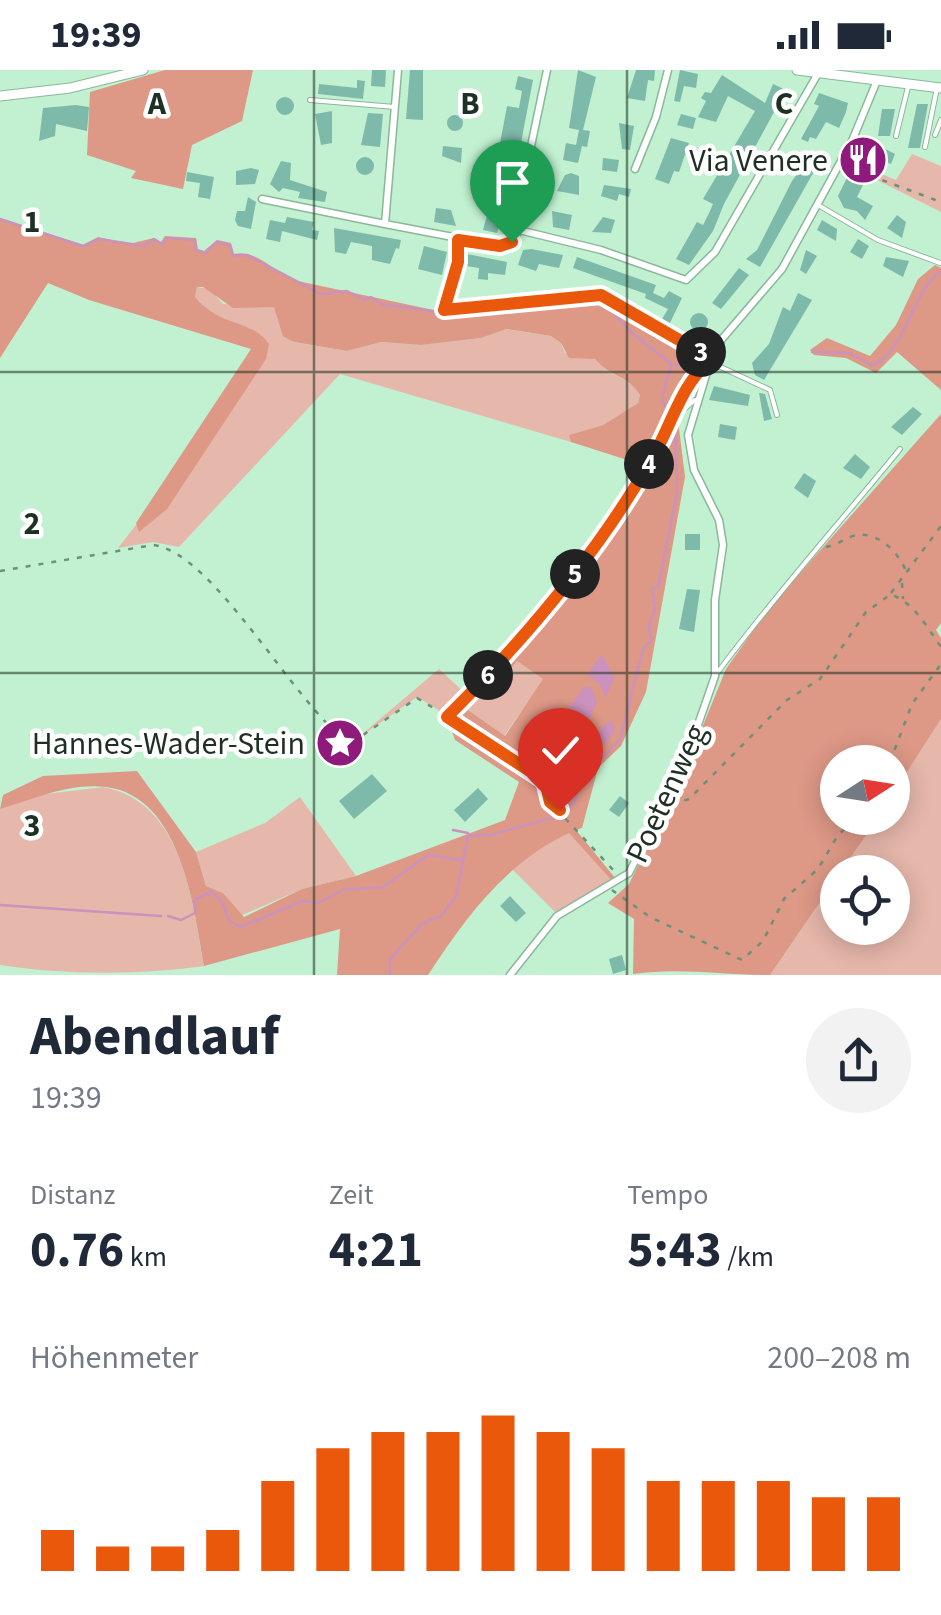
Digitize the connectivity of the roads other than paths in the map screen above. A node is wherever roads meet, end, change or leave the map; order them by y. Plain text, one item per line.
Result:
1 (143, 70) edge
2 (398, 70) edge
3 (547, 70) edge
4 (668, 70) edge
5 (797, 70) edge
6 (818, 72) edge
7 (876, 83) junction
8 (908, 86) junction
9 (939, 88) edge
10 (0, 96) edge
11 (310, 100) dead end
12 (395, 107) junction
13 (941, 120) edge
14 (935, 135) dead end
15 (896, 136) dead end
16 (926, 146) dead end
17 (635, 168) dead end
18 (262, 200) dead end
19 (818, 205) junction
20 (385, 224) junction
21 (519, 230) junction
22 (940, 263) edge
23 (710, 362) junction
24 (698, 398) junction
25 (777, 415) dead end
26 (900, 450) dead end
27 (715, 676) junction
28 (447, 717) road end
29 (510, 975) edge

1 - 10 street
2 - 12 street
3 - 21 street
4 - 17 street
5 - 6 street
6 - 7 street
6 - 21 street
7 - 8 street
7 - 19 street, Poetenweg
8 - 9 street
8 - 15 lane
9 - 16 lane
11 - 12 lane
12 - 20 street
13 - 14 lane
18 - 20 street
19 - 22 lane
19 - 23 street, Poetenweg
20 - 21 street
23 - 24 street, Poetenweg
23 - 25 lane
24 - 27 street, Poetenweg
24 - 28 lane
26 - 27 lane, Poetenweg
27 - 29 street, Poetenweg

